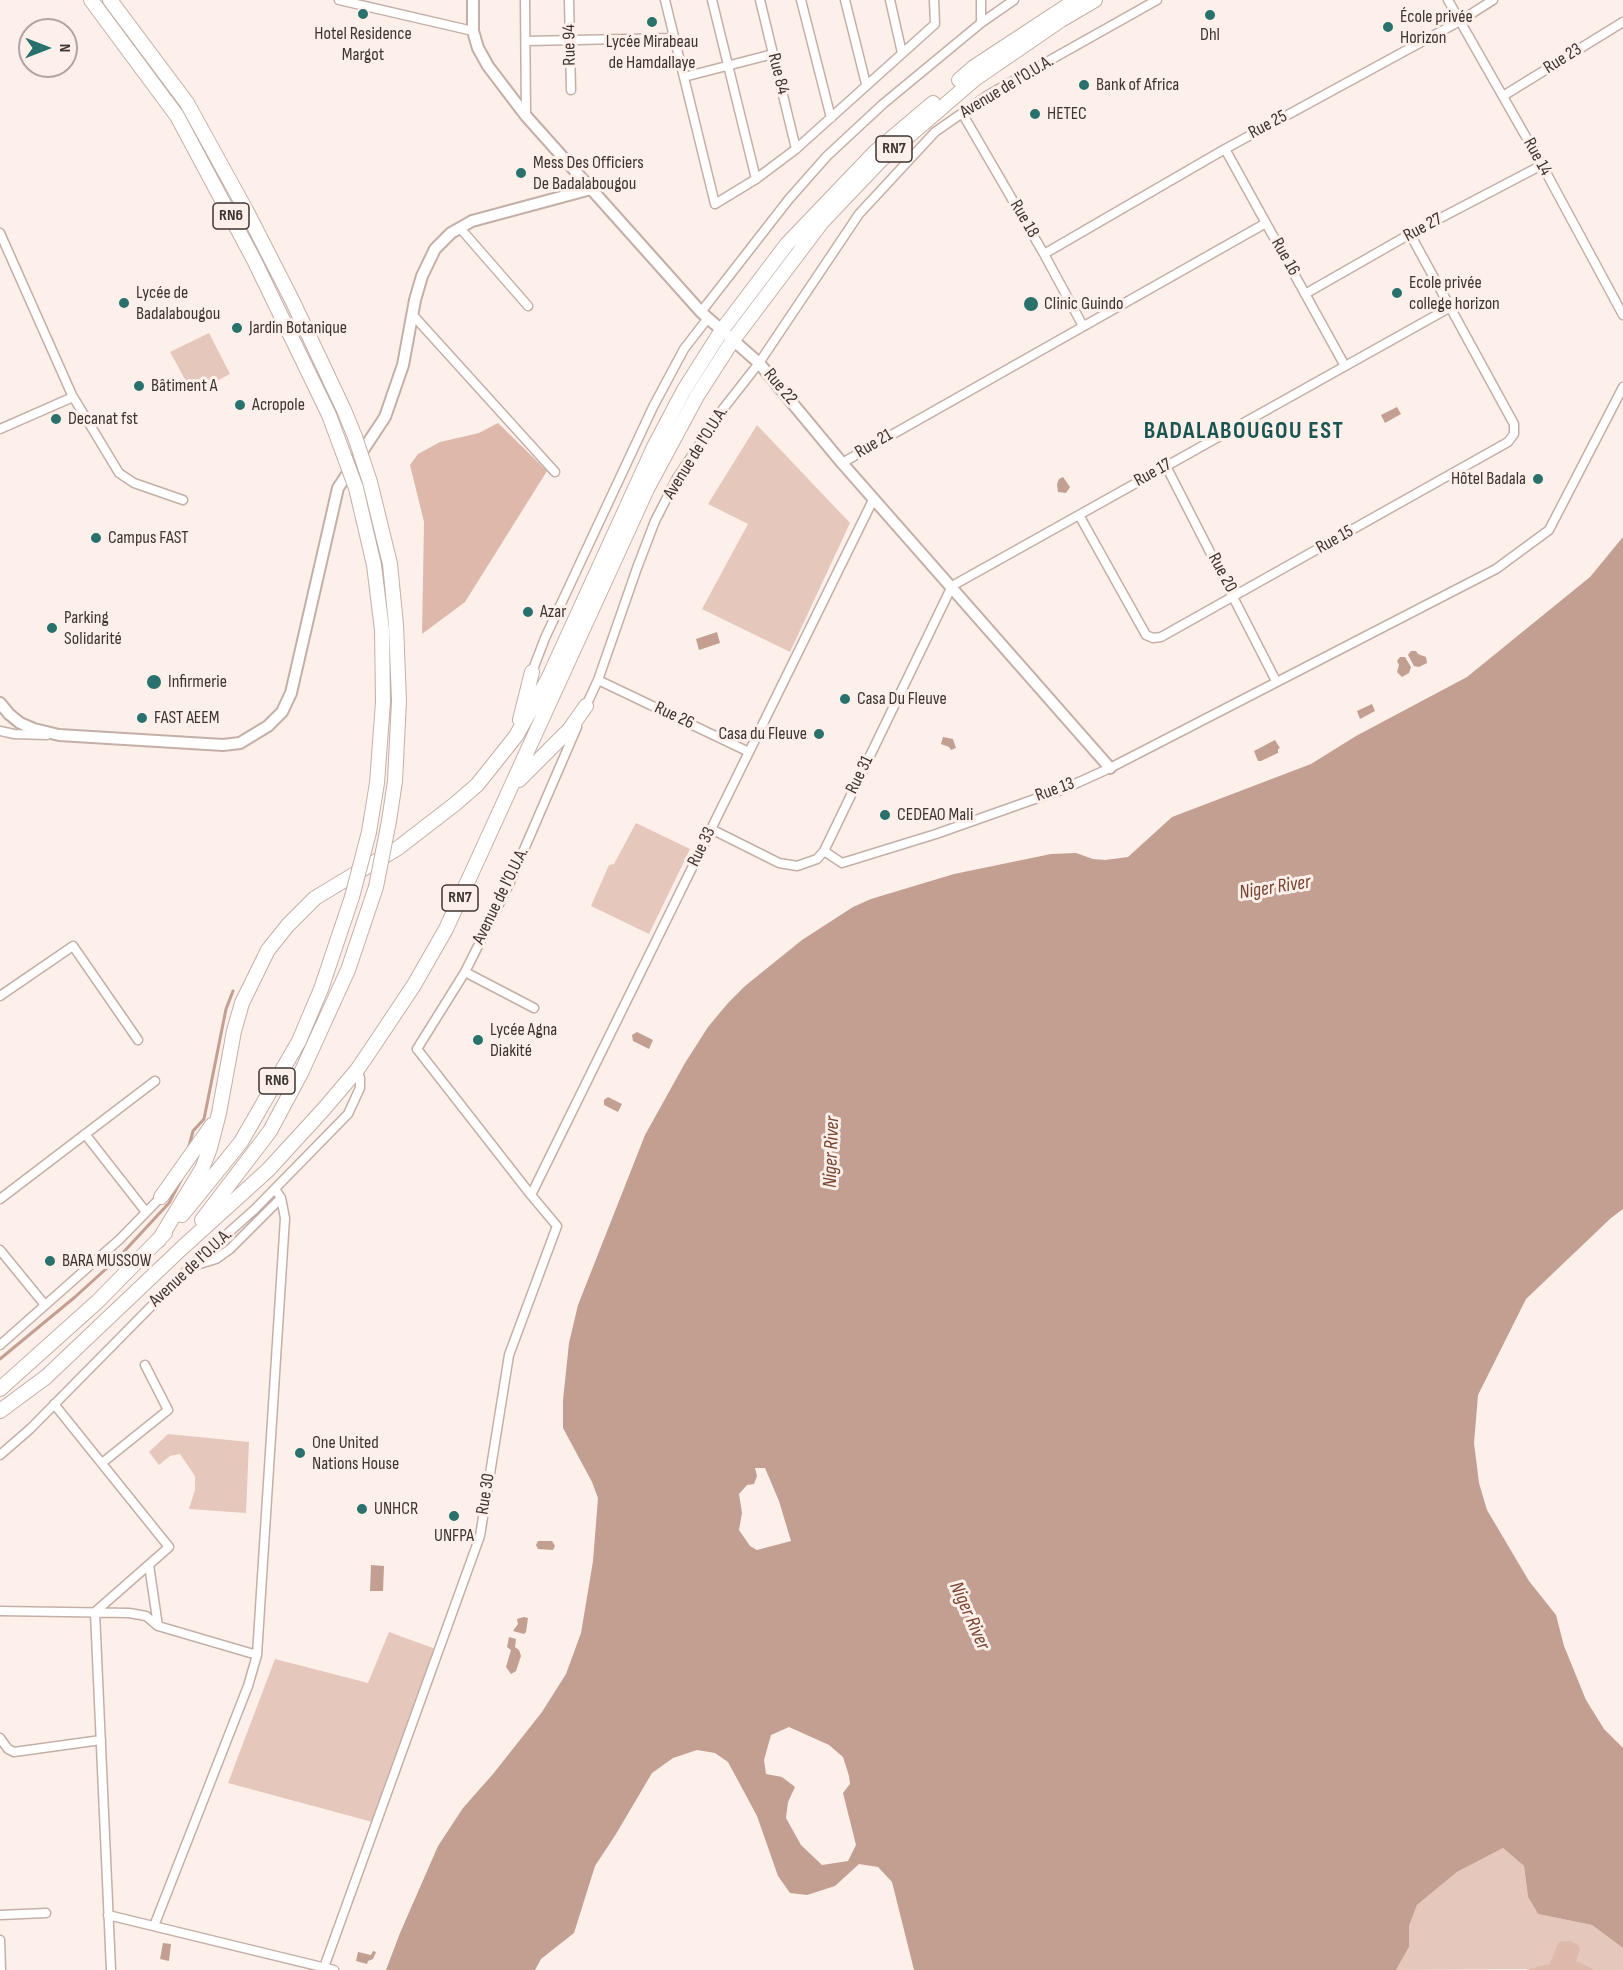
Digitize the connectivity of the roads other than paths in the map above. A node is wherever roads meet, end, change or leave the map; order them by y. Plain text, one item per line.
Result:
1 (91, 0) edge
2 (110, 0) edge
3 (339, 0) edge
4 (473, 0) edge
5 (525, 0) edge
6 (569, 0) edge
7 (664, 0) edge
8 (712, 0) edge
9 (760, 0) edge
10 (801, 0) edge
11 (845, 0) edge
12 (890, 0) edge
13 (934, 0) edge
14 (981, 0) edge
15 (1014, 0) edge
16 (1076, 0) edge
17 (1095, 0) edge
18 (1157, 0) edge
19 (1448, 0) edge
20 (1493, 0) edge
21 (1460, 21) junction
22 (1623, 22) edge
23 (981, 23) junction
24 (473, 31) junction
25 (674, 39) junction
26 (570, 40) junction
27 (526, 41) junction
28 (902, 53) junction
29 (773, 54) junction
30 (728, 66) junction
31 (684, 77) junction
32 (866, 84) junction
33 (572, 90) dead end
34 (1503, 96) junction
35 (962, 113) junction
36 (526, 116) junction
37 (831, 118) junction
38 (796, 148) junction
39 (1225, 148) junction
40 (1542, 165) junction
41 (756, 179) junction
42 (591, 189) junction
43 (1266, 223) junction
44 (460, 228) junction
45 (0, 233) edge
46 (1410, 234) junction
47 (1044, 254) junction
48 (1305, 294) junction
49 (528, 306) dead end
50 (1449, 308) junction
51 (412, 314) junction
52 (704, 315) junction
53 (1623, 315) edge
54 (1083, 326) junction
55 (722, 330) junction
56 (733, 340) junction
57 (759, 363) junction
58 (1346, 366) junction
59 (1623, 387) edge
60 (73, 397) junction
61 (0, 429) edge
62 (842, 463) junction
63 (1166, 466) junction
64 (555, 472) dead end
65 (874, 498) junction
66 (183, 500) dead end
67 (1079, 515) junction
68 (952, 586) junction
69 (1234, 597) junction
70 (532, 672) joint
71 (598, 680) junction
72 (1276, 681) junction
73 (0, 703) edge
74 (586, 706) junction
75 (0, 731) edge
76 (59, 735) junction
77 (516, 736) junction
78 (749, 752) junction
79 (1110, 768) junction
80 (513, 785) junction
81 (711, 829) junction
82 (824, 851) junction
83 (465, 972) junction
84 (0, 996) edge
85 (534, 1008) dead end
86 (138, 1040) dead end
87 (417, 1049) joint
88 (357, 1070) junction
89 (155, 1081) dead end
90 (219, 1113) junction
91 (85, 1134) junction
92 (275, 1189) junction
93 (531, 1195) junction
94 (161, 1197) joint
95 (281, 1198) junction
96 (0, 1199) edge
97 (146, 1212) junction
98 (159, 1240) junction
99 (183, 1246) junction
100 (0, 1250) edge
101 (189, 1268) junction
102 (45, 1305) junction
103 (0, 1345) edge
104 (145, 1365) dead end
105 (0, 1389) edge
106 (54, 1404) junction
107 (0, 1411) edge
108 (0, 1455) edge
109 (102, 1463) junction
110 (149, 1565) junction
111 (0, 1611) edge
112 (95, 1612) junction
113 (158, 1626) junction
114 (257, 1655) junction
115 (0, 1738) edge
116 (100, 1740) junction
117 (46, 1913) dead end
118 (0, 1915) edge
119 (108, 1916) junction
120 (154, 1926) junction
121 (0, 1940) edge
122 (323, 1969) edge
123 (1, 1970) edge
124 (111, 1970) edge
125 (334, 1970) edge

1 - 98 main road, RN6, bridge
2 - 99 main road, RN6, bridge
3 - 24 street
4 - 24 street, Rue 22
5 - 27 street
6 - 26 street, Rue 94
7 - 25 street
8 - 30 street
9 - 29 street, Rue 84
10 - 37 street
11 - 32 street
12 - 28 street
13 - 28 street
14 - 23 street
15 - 23 street
16 - 55 main road, Avenue de l'O.U.A. / RN7
17 - 56 main road, Avenue de l'O.U.A. / RN7
18 - 35 street, Avenue de l'O.U.A.
19 - 21 street, Rue 14
20 - 21 street, Rue 25
21 - 34 street, Rue 14
21 - 39 street, Rue 25
22 - 34 street, Rue 23
23 - 52 street
24 - 36 street, Rue 22
25 - 26 street
25 - 31 street
26 - 27 street
26 - 33 street, Rue 94
27 - 36 street
28 - 32 street
29 - 30 street
29 - 38 street, Rue 84
30 - 31 street
30 - 41 street
31 - 41 street
32 - 37 street
34 - 40 street, Rue 14
35 - 47 street, Rue 18
35 - 57 street, Avenue de l'O.U.A.
36 - 42 street, Rue 22
37 - 38 street
38 - 41 street
39 - 43 street, Rue 16
39 - 47 street, Rue 25
40 - 46 street, Rue 27
40 - 53 street, Rue 14
42 - 44 street
42 - 52 street, Rue 22
43 - 48 street, Rue 16
43 - 54 street, Rue 21
44 - 49 street
44 - 51 street
45 - 60 street
46 - 48 street, Rue 27
46 - 50 street
47 - 54 street, Rue 18
48 - 58 street, Rue 16
50 - 58 street, Rue 17
50 - 69 street, Rue 15
51 - 64 street
51 - 76 street
52 - 55 street, Rue 22
52 - 70 street
54 - 62 street, Rue 21
55 - 56 street, Rue 22
55 - 77 main road, RN7
56 - 57 street, Rue 22
56 - 80 main road, RN7
57 - 62 street, Rue 22
57 - 71 street, Avenue de l'O.U.A.
58 - 63 street, Rue 17
59 - 72 street, Rue 13
60 - 61 street
60 - 66 street
62 - 65 street, Rue 22
63 - 67 street, Rue 17
63 - 69 street, Rue 20
65 - 68 street, Rue 22
65 - 78 street, Rue 33
67 - 68 street, Rue 17
67 - 69 street, Rue 15
68 - 79 street, Rue 22
68 - 82 street, Rue 31
69 - 72 street, Rue 20
70 - 77 main road
71 - 74 street, Avenue de l'O.U.A.
71 - 78 street, Rue 26
72 - 79 street, Rue 13
73 - 76 street
74 - 80 main road
74 - 83 street, Avenue de l'O.U.A.
75 - 76 street
77 - 90 main road, RN7
78 - 81 street, Rue 33
79 - 82 street, Rue 13
80 - 88 main road, RN7
81 - 82 street
81 - 93 street, Rue 33
83 - 85 street
83 - 87 street, Avenue de l'O.U.A.
84 - 86 street
87 - 93 street, Rue 30
88 - 92 street, Avenue de l'O.U.A.
88 - 99 main road, RN7
89 - 91 street
90 - 94 main road
90 - 98 main road, RN7
91 - 96 street
91 - 97 street
92 - 95 street
92 - 101 street, Avenue de l'O.U.A.
93 - 122 street, Rue 30
94 - 97 street
95 - 101 street
95 - 114 street
97 - 102 street
98 - 105 main road, RN6
99 - 107 main road, Avenue de l'O.U.A. / RN6
100 - 102 street
101 - 106 street, Avenue de l'O.U.A.
102 - 103 street
104 - 109 street
106 - 108 street, Avenue de l'O.U.A.
106 - 109 street
109 - 110 street
110 - 112 street
110 - 113 street
111 - 112 street
112 - 113 street
112 - 116 street
113 - 114 street
114 - 120 street
115 - 116 street
116 - 119 street
117 - 118 street
119 - 120 street
119 - 124 street
120 - 122 street
121 - 123 street
122 - 125 street

